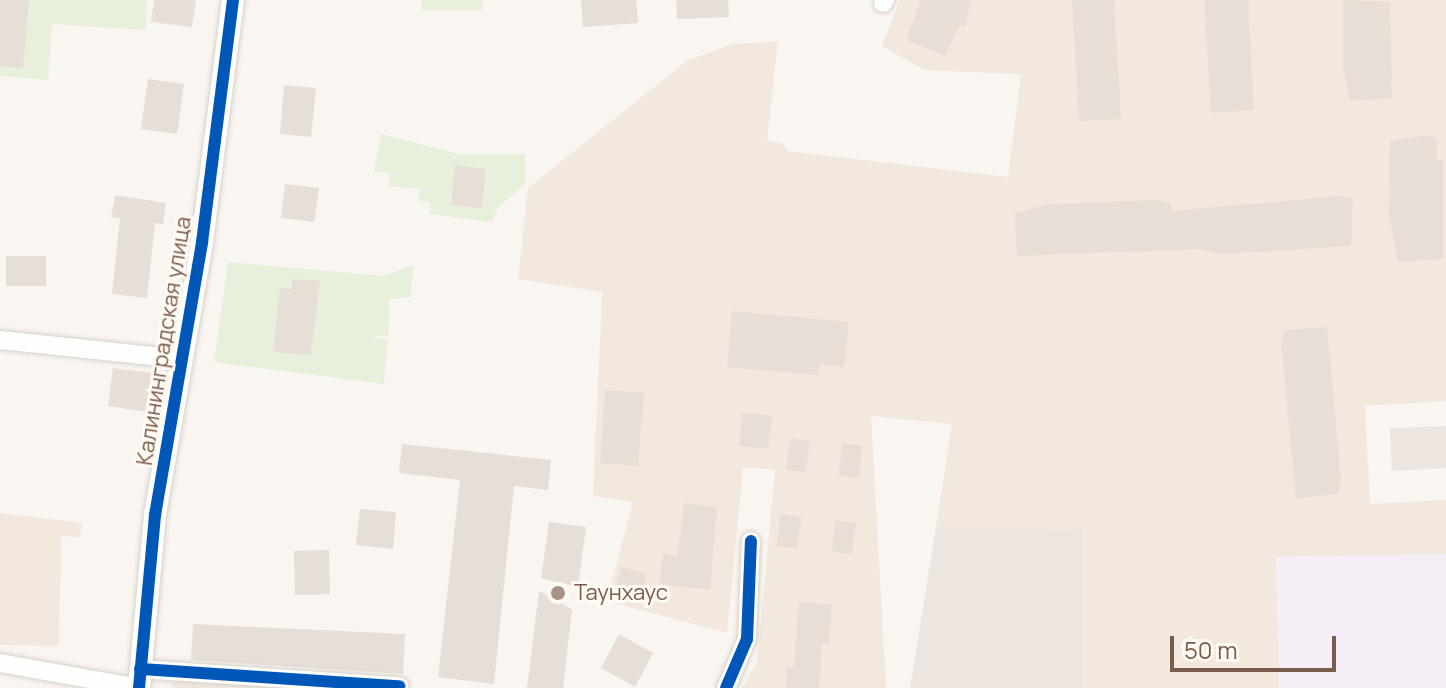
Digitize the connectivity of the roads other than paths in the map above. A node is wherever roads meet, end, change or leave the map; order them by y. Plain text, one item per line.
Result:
1 (233, 0) edge
2 (0, 340) edge
3 (181, 359) junction
4 (751, 541) dead end
5 (0, 663) edge
6 (139, 682) edge
7 (399, 686) edge
8 (726, 688) edge

1 - 3 street, Калининградская улица
2 - 3 street
3 - 6 street, Калининградская улица
4 - 8 street
5 - 6 street
6 - 7 street

